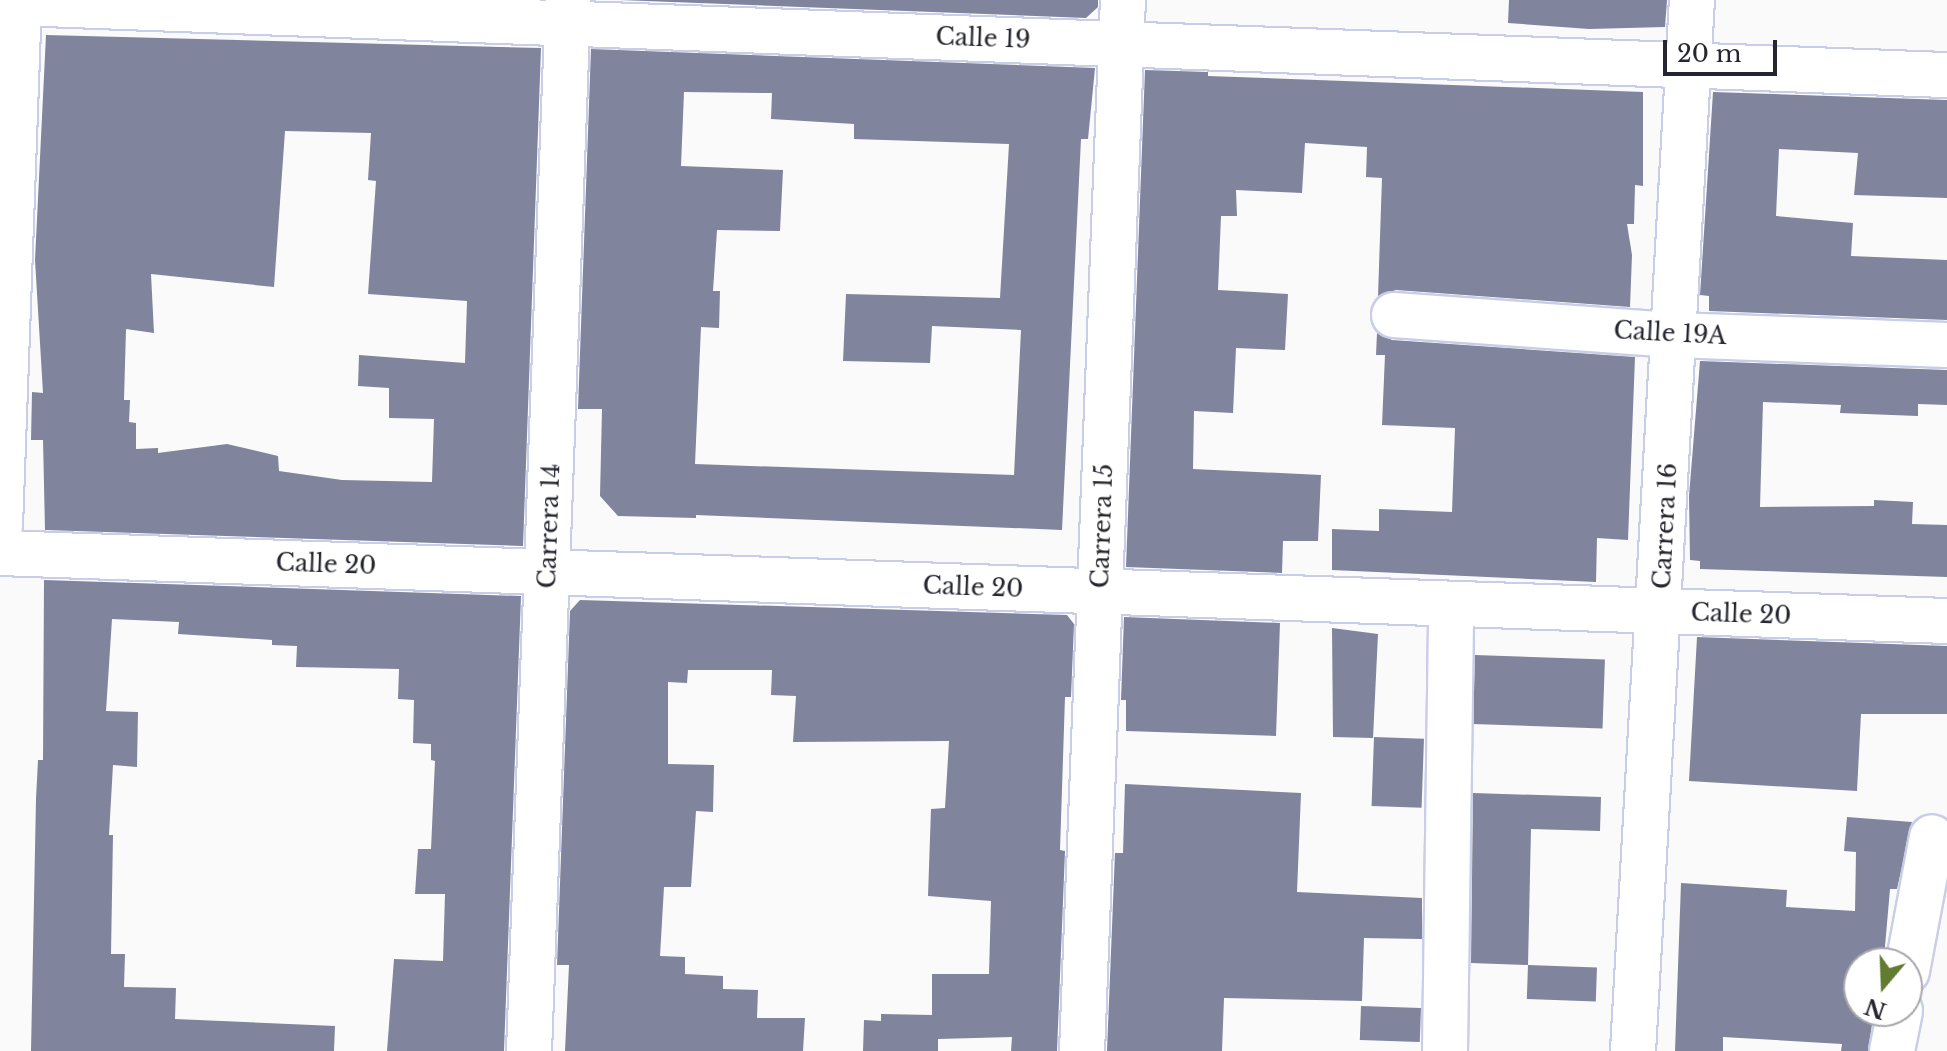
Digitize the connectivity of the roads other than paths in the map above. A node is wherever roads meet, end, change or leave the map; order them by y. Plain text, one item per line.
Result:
1 (1692, 0) edge
2 (18, 1) edge
3 (568, 11) edge
4 (1122, 21) edge
5 (1688, 65) junction
6 (1947, 75) edge
7 (1394, 315) dead end
8 (1674, 335) junction
9 (1947, 345) edge
10 (0, 526) edge
11 (0, 553) edge
12 (547, 572) junction
13 (1100, 591) junction
14 (1451, 604) junction
15 (1660, 611) junction
16 (1947, 621) edge
17 (1932, 837) dead end
18 (1911, 947) edge
19 (1897, 1027) edge
20 (529, 1051) edge
21 (1082, 1051) edge
22 (1445, 1051) edge
23 (1633, 1051) edge
24 (1892, 1051) edge

1 - 5 street, Carrera 16
2 - 3 street, Calle 19
2 - 10 street
3 - 4 street, Calle 19
3 - 12 street, Carrera 14
4 - 5 street, Calle 19
4 - 13 street, Carrera 15
5 - 6 street, Calle 19
5 - 8 street, Carrera 16
7 - 8 street, Calle 19A
8 - 9 street, Calle 19A
8 - 15 street, Carrera 16
11 - 12 street, Calle 20
12 - 13 street, Calle 20
12 - 20 street, Carrera 14
13 - 14 street, Calle 20
13 - 21 street, Carrera 15
14 - 15 street, Calle 20
14 - 22 street
15 - 16 street, Calle 20
15 - 23 street, Carrera 16
17 - 18 street
19 - 24 street

